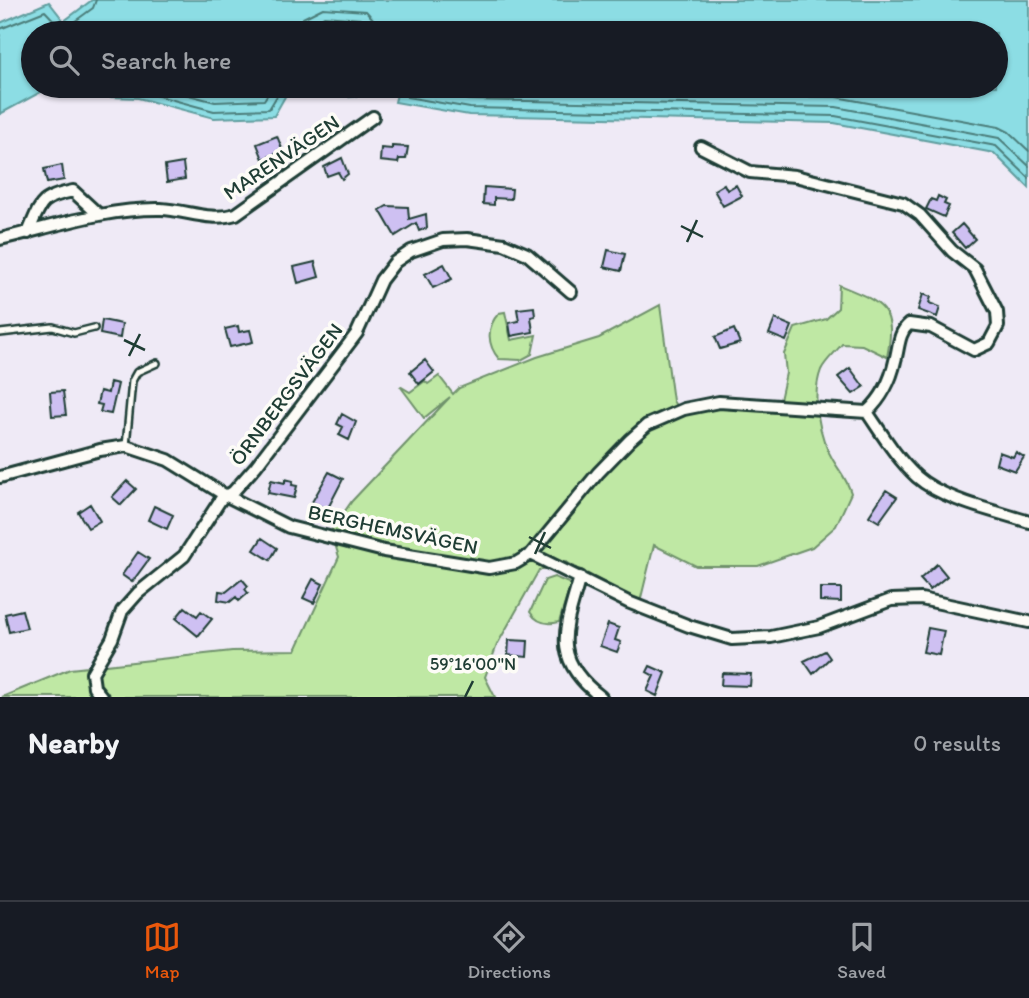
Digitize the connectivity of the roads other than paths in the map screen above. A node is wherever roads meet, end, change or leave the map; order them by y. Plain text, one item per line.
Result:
1 (373, 117) dead end
2 (701, 147) dead end
3 (99, 215) junction
4 (27, 233) junction
5 (0, 239) edge
6 (571, 292) dead end
7 (94, 328) dead end
8 (0, 333) edge
9 (157, 363) dead end
10 (867, 412) junction
11 (126, 446) junction
12 (0, 478) edge
13 (227, 495) junction
14 (1029, 522) edge
15 (531, 554) junction
16 (580, 577) junction
17 (1029, 622) edge
18 (102, 697) edge
19 (601, 697) edge

1 - 3 street, MARENVÄGEN
2 - 10 street
3 - 4 street, MARENVÄGEN
3 - 4 street
4 - 5 street, MARENVÄGEN
6 - 13 street, ÖRNBERGSVÄGEN
7 - 8 lane
9 - 11 lane
10 - 14 street
10 - 15 street, BERGHEMSVÄGEN
11 - 12 street, BERGHEMSVÄGEN
11 - 13 street, BERGHEMSVÄGEN
13 - 15 street, BERGHEMSVÄGEN
13 - 18 street, ÖRNBERGSVÄGEN
15 - 16 street
16 - 17 street
16 - 19 street

